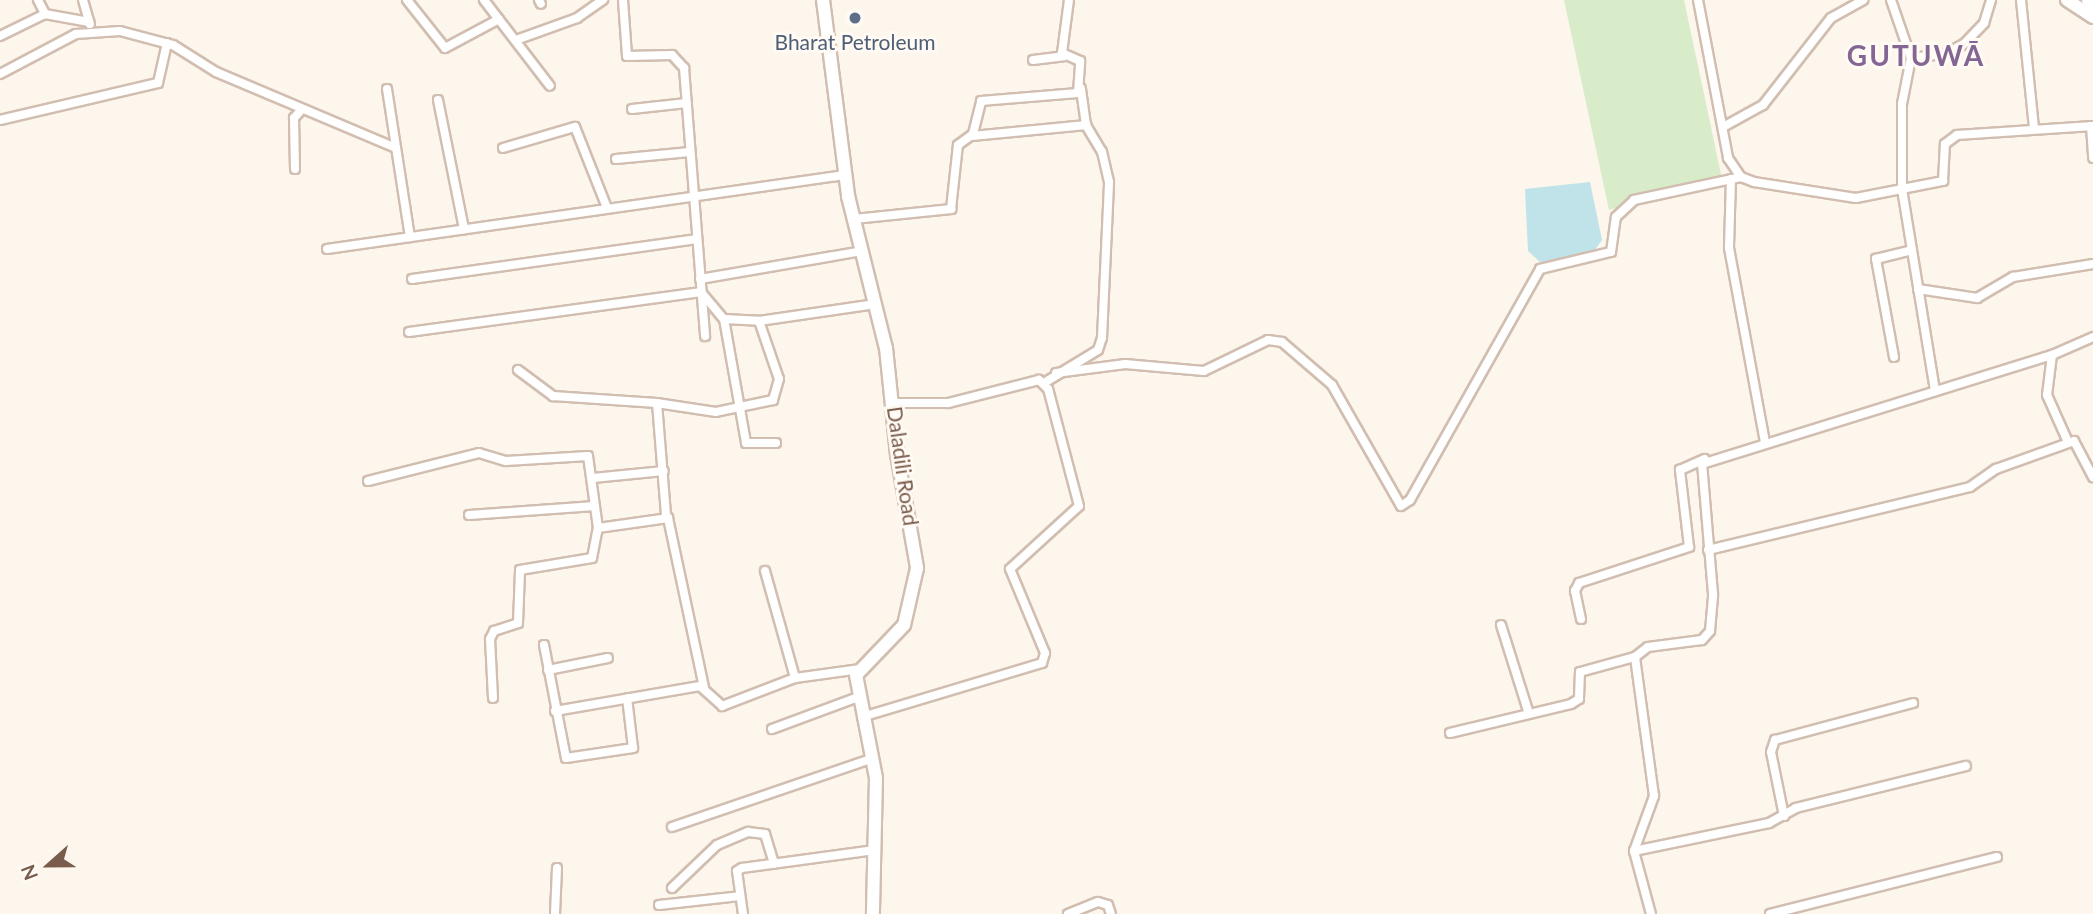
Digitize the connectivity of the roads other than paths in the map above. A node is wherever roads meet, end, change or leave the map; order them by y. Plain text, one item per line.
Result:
1 (38, 0) edge
2 (83, 0) edge
3 (407, 0) edge
4 (484, 0) edge
5 (603, 0) edge
6 (623, 0) edge
7 (823, 0) edge
8 (1069, 0) edge
9 (1698, 0) edge
10 (1863, 0) edge
11 (1891, 0) edge
12 (1991, 0) edge
13 (2021, 0) edge
14 (2067, 0) edge
15 (2088, 0) edge
16 (2093, 4) edge
17 (45, 15) junction
18 (2093, 17) edge
19 (499, 19) junction
20 (91, 26) junction
21 (0, 36) edge
22 (516, 40) junction
23 (167, 43) junction
24 (1064, 56) junction
25 (1911, 58) junction
26 (1033, 60) dead end
27 (0, 74) edge
28 (550, 86) dead end
29 (1081, 88) junction
30 (387, 89) dead end
31 (438, 100) dead end
32 (687, 103) junction
33 (302, 108) junction
34 (632, 109) dead end
35 (0, 120) edge
36 (1086, 125) junction
37 (2092, 126) edge
38 (1723, 127) junction
39 (2034, 129) junction
40 (972, 136) junction
41 (396, 148) junction
42 (503, 148) dead end
43 (690, 152) junction
44 (2093, 158) edge
45 (616, 159) dead end
46 (295, 169) dead end
47 (845, 176) junction
48 (1741, 177) junction
49 (1731, 179) junction
50 (1902, 189) junction
51 (694, 195) junction
52 (607, 208) junction
53 (853, 219) junction
54 (464, 229) junction
55 (410, 237) junction
56 (697, 239) junction
57 (327, 249) dead end
58 (1912, 250) junction
59 (862, 251) junction
60 (2093, 264) edge
61 (412, 279) dead end
62 (700, 279) junction
63 (1918, 289) junction
64 (701, 292) junction
65 (876, 304) junction
66 (724, 318) junction
67 (759, 320) junction
68 (409, 332) dead end
69 (705, 337) dead end
70 (2093, 337) edge
71 (2052, 355) junction
72 (1894, 357) dead end
73 (518, 370) dead end
74 (1056, 373) junction
75 (1044, 383) junction
76 (1935, 391) junction
77 (657, 403) junction
78 (894, 403) junction
79 (739, 410) junction
80 (1765, 442) junction
81 (2068, 442) junction
82 (776, 443) dead end
83 (1705, 460) junction
84 (664, 471) junction
85 (2093, 477) edge
86 (593, 478) junction
87 (368, 481) dead end
88 (595, 506) junction
89 (469, 515) dead end
90 (666, 515) junction
91 (598, 528) junction
92 (1708, 550) junction
93 (765, 571) dead end
94 (1581, 619) dead end
95 (1501, 625) dead end
96 (544, 645) dead end
97 (1634, 657) junction
98 (608, 659) dead end
99 (860, 669) junction
100 (548, 670) junction
101 (795, 678) junction
102 (704, 687) junction
103 (858, 697) junction
104 (493, 698) dead end
105 (627, 698) junction
106 (1913, 703) dead end
107 (555, 711) junction
108 (1529, 714) junction
109 (862, 717) junction
110 (772, 729) dead end
111 (1450, 733) dead end
112 (873, 758) junction
113 (1966, 766) dead end
114 (1784, 816) junction
115 (672, 827) dead end
116 (874, 850) junction
117 (1634, 851) junction
118 (1997, 857) dead end
119 (774, 864) junction
120 (556, 868) dead end
121 (672, 888) dead end
122 (740, 897) junction
123 (659, 905) dead end
124 (555, 914) edge
125 (743, 914) edge
126 (873, 914) edge
127 (1068, 914) edge
128 (1111, 914) edge
129 (1651, 914) edge
130 (1770, 914) edge

1 - 17 street
2 - 20 street
3 - 19 street
4 - 19 street
5 - 22 street
6 - 32 street
7 - 47 main road, Daladili Road
8 - 24 street
9 - 38 street
10 - 38 street
11 - 25 street
12 - 25 street
13 - 39 street
14 - 18 main road
15 - 16 main road
17 - 20 street
17 - 21 street
19 - 22 street
20 - 23 street
20 - 27 street
22 - 28 street
23 - 33 street
23 - 35 street
24 - 26 street
24 - 29 street
25 - 50 street
29 - 36 street
29 - 40 street
30 - 41 street
31 - 54 street
32 - 34 street
32 - 43 street
33 - 41 street
33 - 46 street
36 - 40 street
36 - 74 street
37 - 39 street
37 - 44 street
38 - 48 street
39 - 50 street
40 - 53 street
41 - 55 street
42 - 52 street
43 - 45 street
43 - 51 street
47 - 51 street
47 - 53 main road, Daladili Road
48 - 49 street
48 - 50 street
49 - 74 street
49 - 80 street
50 - 58 street
51 - 52 street
51 - 56 street
52 - 54 street
53 - 59 main road, Daladili Road
54 - 55 street
55 - 57 street
56 - 61 street
56 - 62 street
58 - 63 street
58 - 72 street
59 - 62 street
59 - 65 main road, Daladili Road
60 - 63 street
62 - 64 street
63 - 76 street
64 - 66 street
64 - 68 street
64 - 69 street
65 - 67 street
65 - 78 main road, Daladili Road
66 - 67 street
66 - 79 street
67 - 79 street
70 - 71 street
71 - 76 street
71 - 81 street
73 - 77 street
74 - 75 street
75 - 78 street
75 - 109 street
76 - 80 street
77 - 79 street
77 - 84 street
78 - 99 main road, Daladili Road
79 - 82 street
80 - 83 street
81 - 85 street
81 - 92 street
83 - 92 street
83 - 94 street
84 - 86 street
84 - 90 street
86 - 87 street
86 - 88 street
88 - 89 street
88 - 91 street
90 - 91 street
90 - 102 street
91 - 104 street
92 - 97 street
93 - 101 street
95 - 108 street
96 - 100 street
97 - 108 street
97 - 117 street
98 - 100 street
99 - 101 street
99 - 103 main road
100 - 107 street
101 - 102 street
102 - 105 street
103 - 109 main road
103 - 110 street
105 - 107 street
105 - 107 street
106 - 114 street
108 - 111 street
109 - 112 main road
112 - 115 street
112 - 116 main road
113 - 114 street
114 - 117 street
116 - 119 street
116 - 126 main road
117 - 129 street
118 - 130 street
119 - 121 street
119 - 122 street
120 - 124 street
122 - 123 street
122 - 125 street
127 - 128 street

